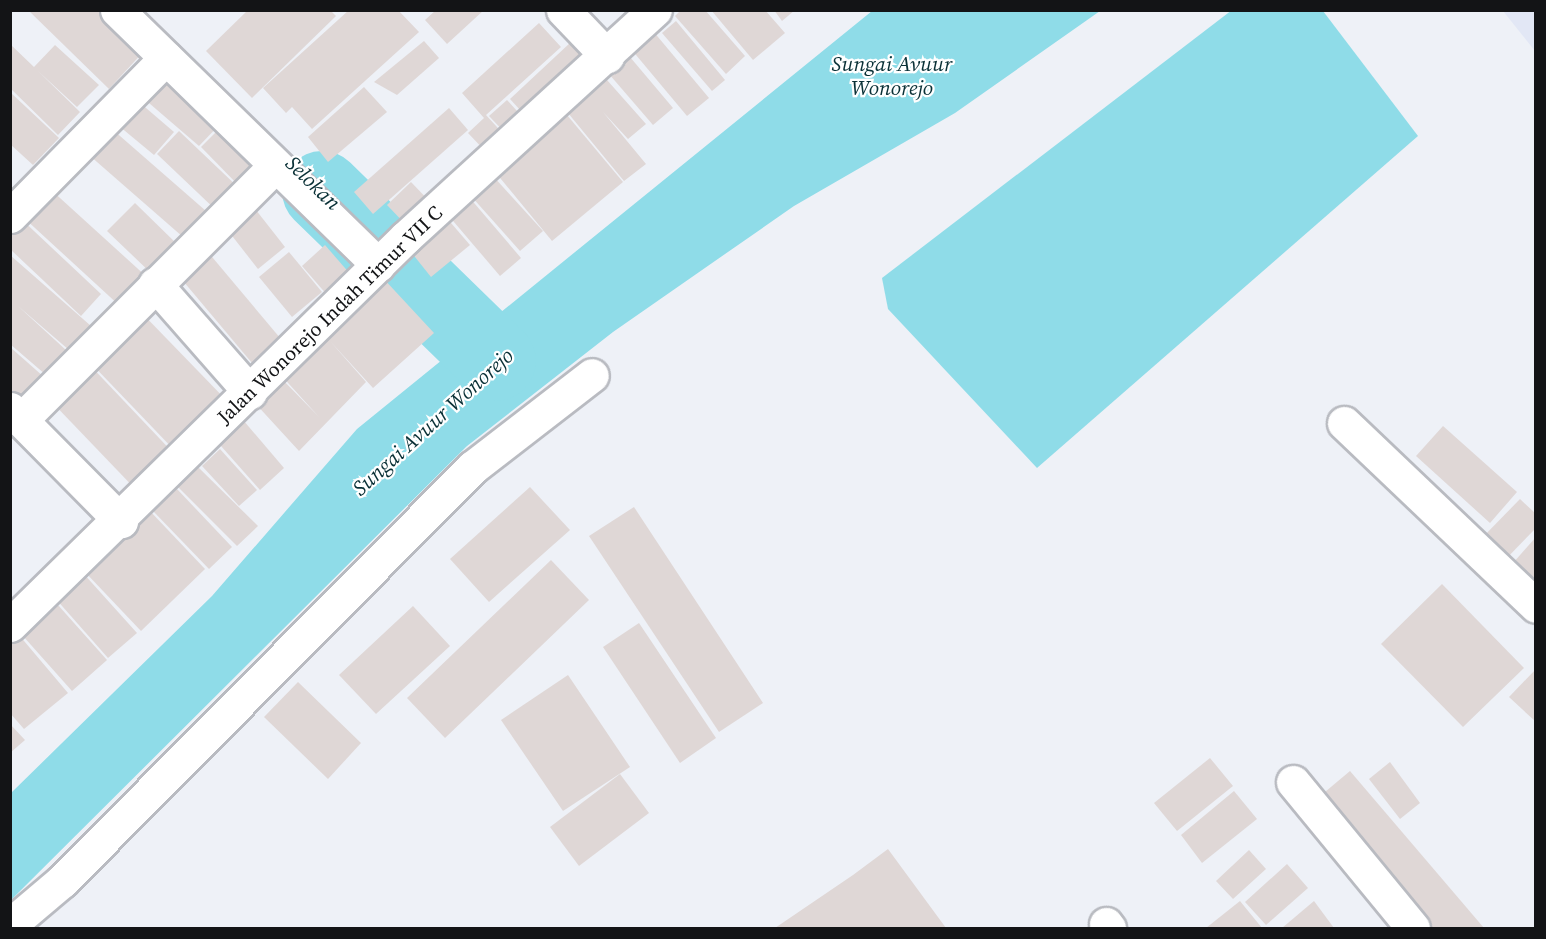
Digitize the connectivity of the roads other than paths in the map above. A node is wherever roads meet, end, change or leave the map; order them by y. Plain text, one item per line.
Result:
1 (117, 10) edge
2 (563, 10) edge
3 (655, 10) edge
4 (607, 56) junction
5 (166, 58) junction
6 (273, 168) junction
7 (10, 216) edge
8 (390, 254) junction
9 (155, 284) junction
10 (592, 375) dead end
11 (250, 392) junction
12 (16, 414) edge
13 (1344, 423) dead end
14 (122, 521) junction
15 (1536, 606) edge
16 (10, 625) edge
17 (1293, 782) dead end
18 (10, 925) edge
19 (1413, 928) edge

1 - 5 street
2 - 4 street
3 - 4 street, Jalan Wonorejo Indah Timur VII C
4 - 8 street, Jalan Wonorejo Indah Timur VII C
5 - 6 street
5 - 7 street
6 - 8 street
6 - 9 street
8 - 11 street, Jalan Wonorejo Indah Timur VII C
9 - 11 street
9 - 12 street
10 - 18 street
11 - 14 street, Jalan Wonorejo Indah Timur VII C
12 - 14 street
13 - 15 street
14 - 16 street, Jalan Wonorejo Indah Timur VII C
17 - 19 street

